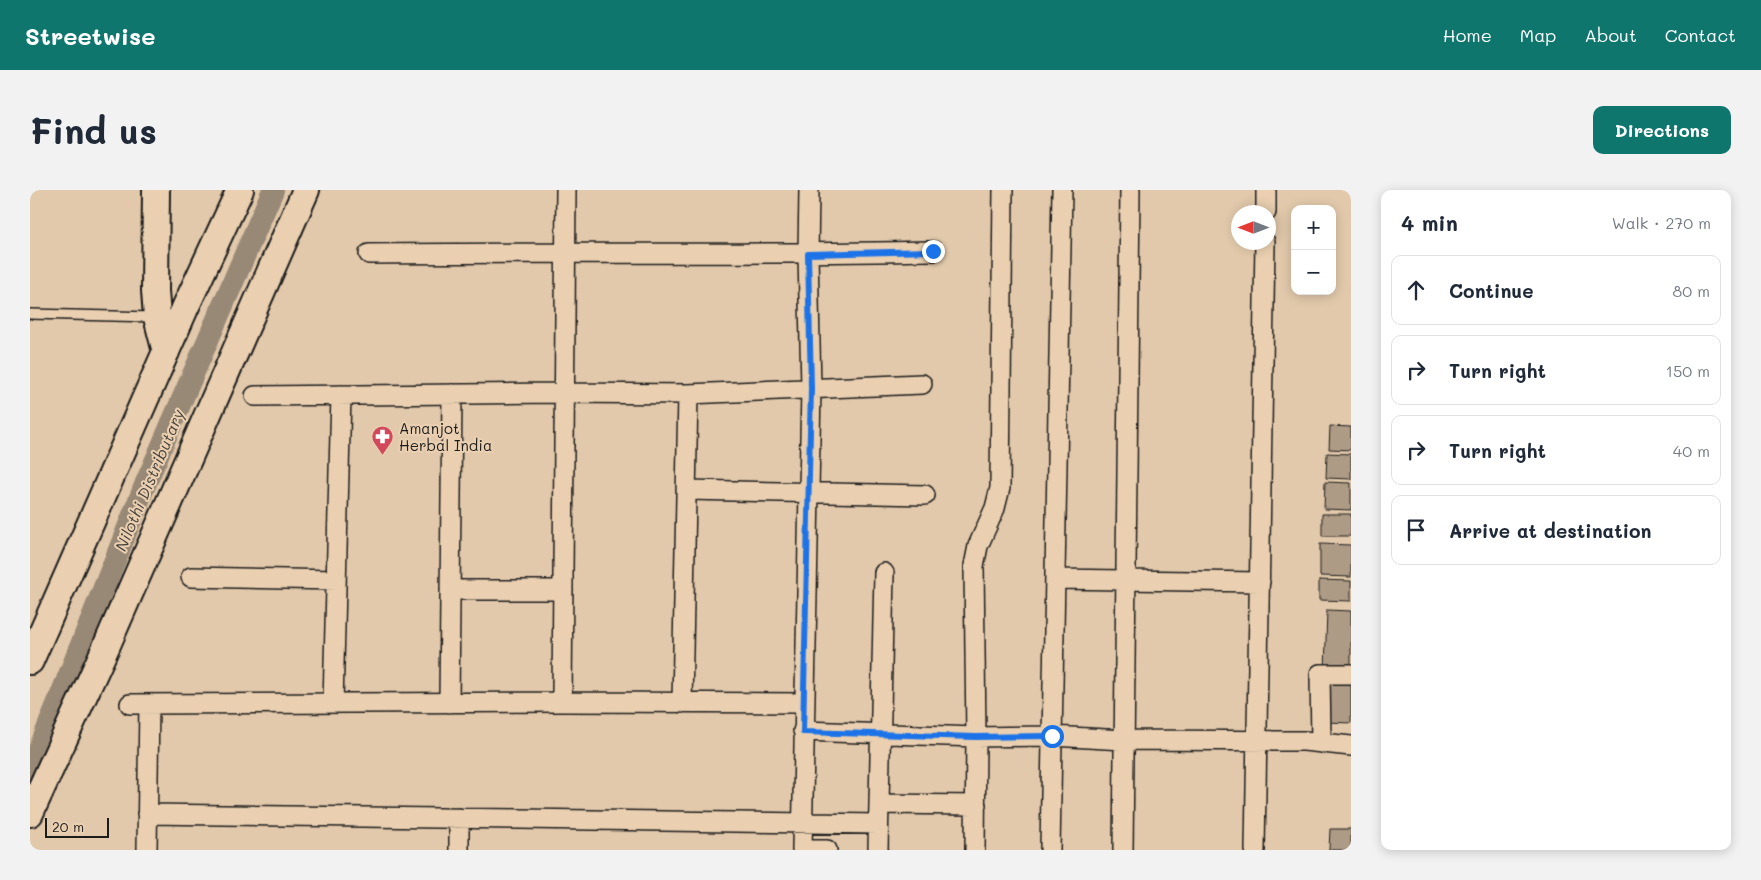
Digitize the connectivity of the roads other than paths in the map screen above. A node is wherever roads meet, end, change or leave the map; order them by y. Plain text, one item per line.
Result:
1 (156, 190) edge
2 (240, 190) edge
3 (306, 190) edge
4 (566, 190) edge
5 (809, 190) edge
6 (1003, 190) edge
7 (1062, 190) edge
8 (1130, 190) edge
9 (1266, 190) edge
10 (1266, 205) edge
11 (1265, 250) edge
12 (933, 251) dead end
13 (565, 252) junction
14 (369, 254) dead end
15 (808, 254) junction
16 (30, 314) edge
17 (157, 317) junction
18 (166, 352) junction
19 (922, 384) dead end
20 (811, 388) junction
21 (564, 393) junction
22 (452, 394) junction
23 (688, 394) junction
24 (341, 395) junction
25 (255, 396) dead end
26 (686, 490) junction
27 (808, 494) junction
28 (925, 495) dead end
29 (884, 573) dead end
30 (191, 578) dead end
31 (1055, 579) junction
32 (336, 580) junction
33 (1126, 580) junction
34 (1260, 582) junction
35 (450, 590) junction
36 (563, 590) junction
37 (30, 661) edge
38 (1351, 674) edge
39 (449, 702) junction
40 (562, 702) junction
41 (333, 703) junction
42 (682, 703) junction
43 (130, 704) dead end
44 (149, 704) junction
45 (803, 704) junction
46 (803, 732) junction
47 (881, 734) junction
48 (1052, 736) junction
49 (976, 737) junction
50 (1124, 740) junction
51 (1258, 742) junction
52 (1321, 742) junction
53 (1351, 746) edge
54 (879, 804) junction
55 (976, 805) junction
56 (30, 813) edge
57 (147, 814) junction
58 (459, 818) junction
59 (802, 822) junction
60 (878, 824) junction
61 (146, 850) edge
62 (459, 850) edge
63 (802, 850) edge
64 (827, 850) edge
65 (878, 850) edge
66 (975, 850) edge
67 (1050, 850) edge
68 (1123, 850) edge
69 (1255, 850) edge

1 - 17 street
2 - 18 street
3 - 56 street
4 - 13 street
5 - 15 street
6 - 49 street
7 - 31 street
8 - 33 street
9 - 10 street
11 - 34 street
12 - 15 street
13 - 14 street
13 - 15 street
13 - 21 street
15 - 20 street
16 - 17 lane
17 - 18 street
18 - 37 street
19 - 20 street
20 - 23 street
20 - 27 street
21 - 22 street
21 - 23 street
21 - 36 street
22 - 24 street
22 - 35 street
23 - 26 street
24 - 25 street
24 - 32 street
26 - 27 street
26 - 42 street
27 - 28 street
27 - 45 street
29 - 47 street
30 - 32 street
31 - 33 street
31 - 48 street
32 - 41 street
33 - 34 street
33 - 50 street
34 - 51 street
35 - 36 street
35 - 39 street
36 - 40 street
38 - 52 street
39 - 40 street
39 - 41 street
40 - 42 street
41 - 44 street
42 - 45 street
43 - 44 street
44 - 57 street
45 - 46 street
46 - 47 street
46 - 59 street
47 - 49 street
47 - 54 street
48 - 49 street
48 - 50 street
48 - 67 street
49 - 55 street
50 - 51 street
50 - 68 street
51 - 52 street
51 - 69 street
52 - 53 street
54 - 55 street
54 - 60 street
55 - 66 street
57 - 58 street
57 - 61 street
58 - 59 street
58 - 62 street
59 - 60 street
59 - 63 street
60 - 65 street
63 - 64 street

